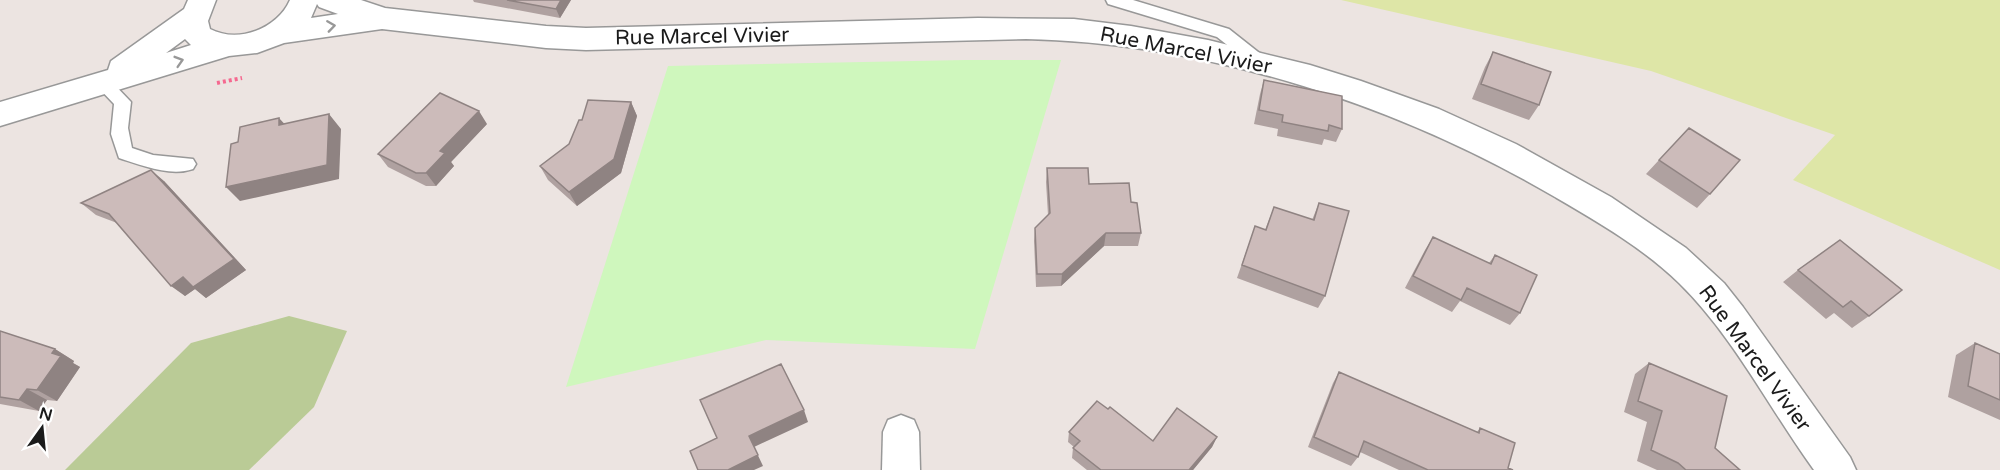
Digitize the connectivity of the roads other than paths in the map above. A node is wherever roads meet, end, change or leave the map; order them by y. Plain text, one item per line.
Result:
1 (304, 0) edge
2 (329, 0) edge
3 (1114, 0) edge
4 (199, 5) edge
5 (384, 19) junction
6 (278, 33) junction
7 (223, 47) junction
8 (1261, 63) junction
9 (102, 83) junction
10 (0, 114) edge
11 (187, 164) dead end
12 (901, 432) dead end
13 (901, 470) edge
14 (1837, 470) edge

1 - 6 street
2 - 5 street, Rue Marcel Vivier
3 - 8 lane
4 - 7 street
4 - 9 street
6 -> 5 street, Rue Marcel Vivier
5 - 8 street, Rue Marcel Vivier
6 - 7 street
9 -> 7 street
8 - 14 street, Rue Marcel Vivier
9 - 10 street
9 - 11 lane
12 - 13 street

